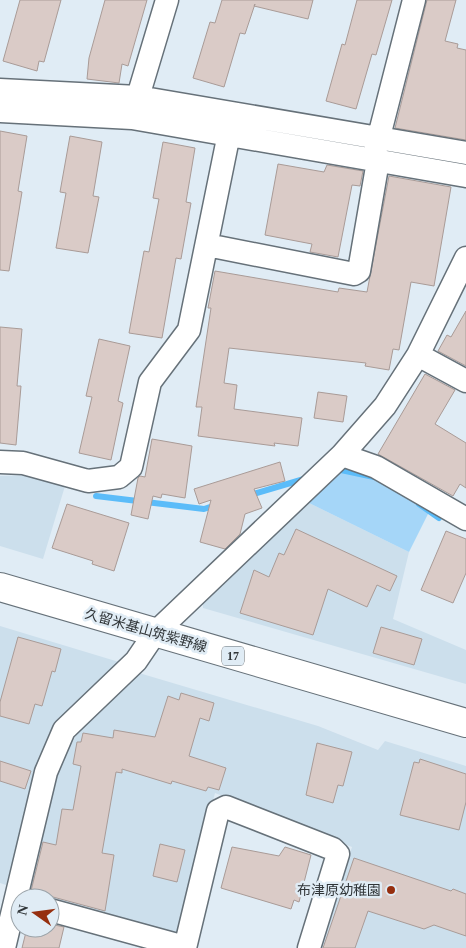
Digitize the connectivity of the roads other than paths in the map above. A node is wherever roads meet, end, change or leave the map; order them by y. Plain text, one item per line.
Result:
1 (167, 0) edge
2 (414, 0) edge
3 (0, 90) edge
4 (135, 108) junction
5 (0, 111) edge
6 (231, 124) junction
7 (377, 153) junction
8 (466, 153) edge
9 (466, 176) edge
10 (207, 246) junction
11 (466, 258) edge
12 (418, 355) junction
13 (466, 381) edge
14 (342, 455) junction
15 (0, 462) edge
16 (463, 513) edge
17 (0, 587) edge
18 (155, 634) junction
19 (466, 723) edge
20 (14, 888) edge
21 (10, 910) edge
22 (60, 913) edge
23 (4, 948) edge
24 (185, 948) edge
25 (309, 948) edge

1 - 4 street
2 - 7 street
3 - 4 street
4 - 5 street
4 - 6 street
6 - 7 street
6 - 10 street
7 - 8 street
7 - 9 street
7 - 10 street
10 - 15 street
11 - 12 street
12 - 13 street
12 - 14 street
14 - 16 street
14 - 18 street
17 - 18 main road, 久留米基山筑紫野線 / 17
18 - 19 main road, 久留米基山筑紫野線 / 17
18 - 20 street
21 - 23 street
22 - 24 street
24 - 25 street

